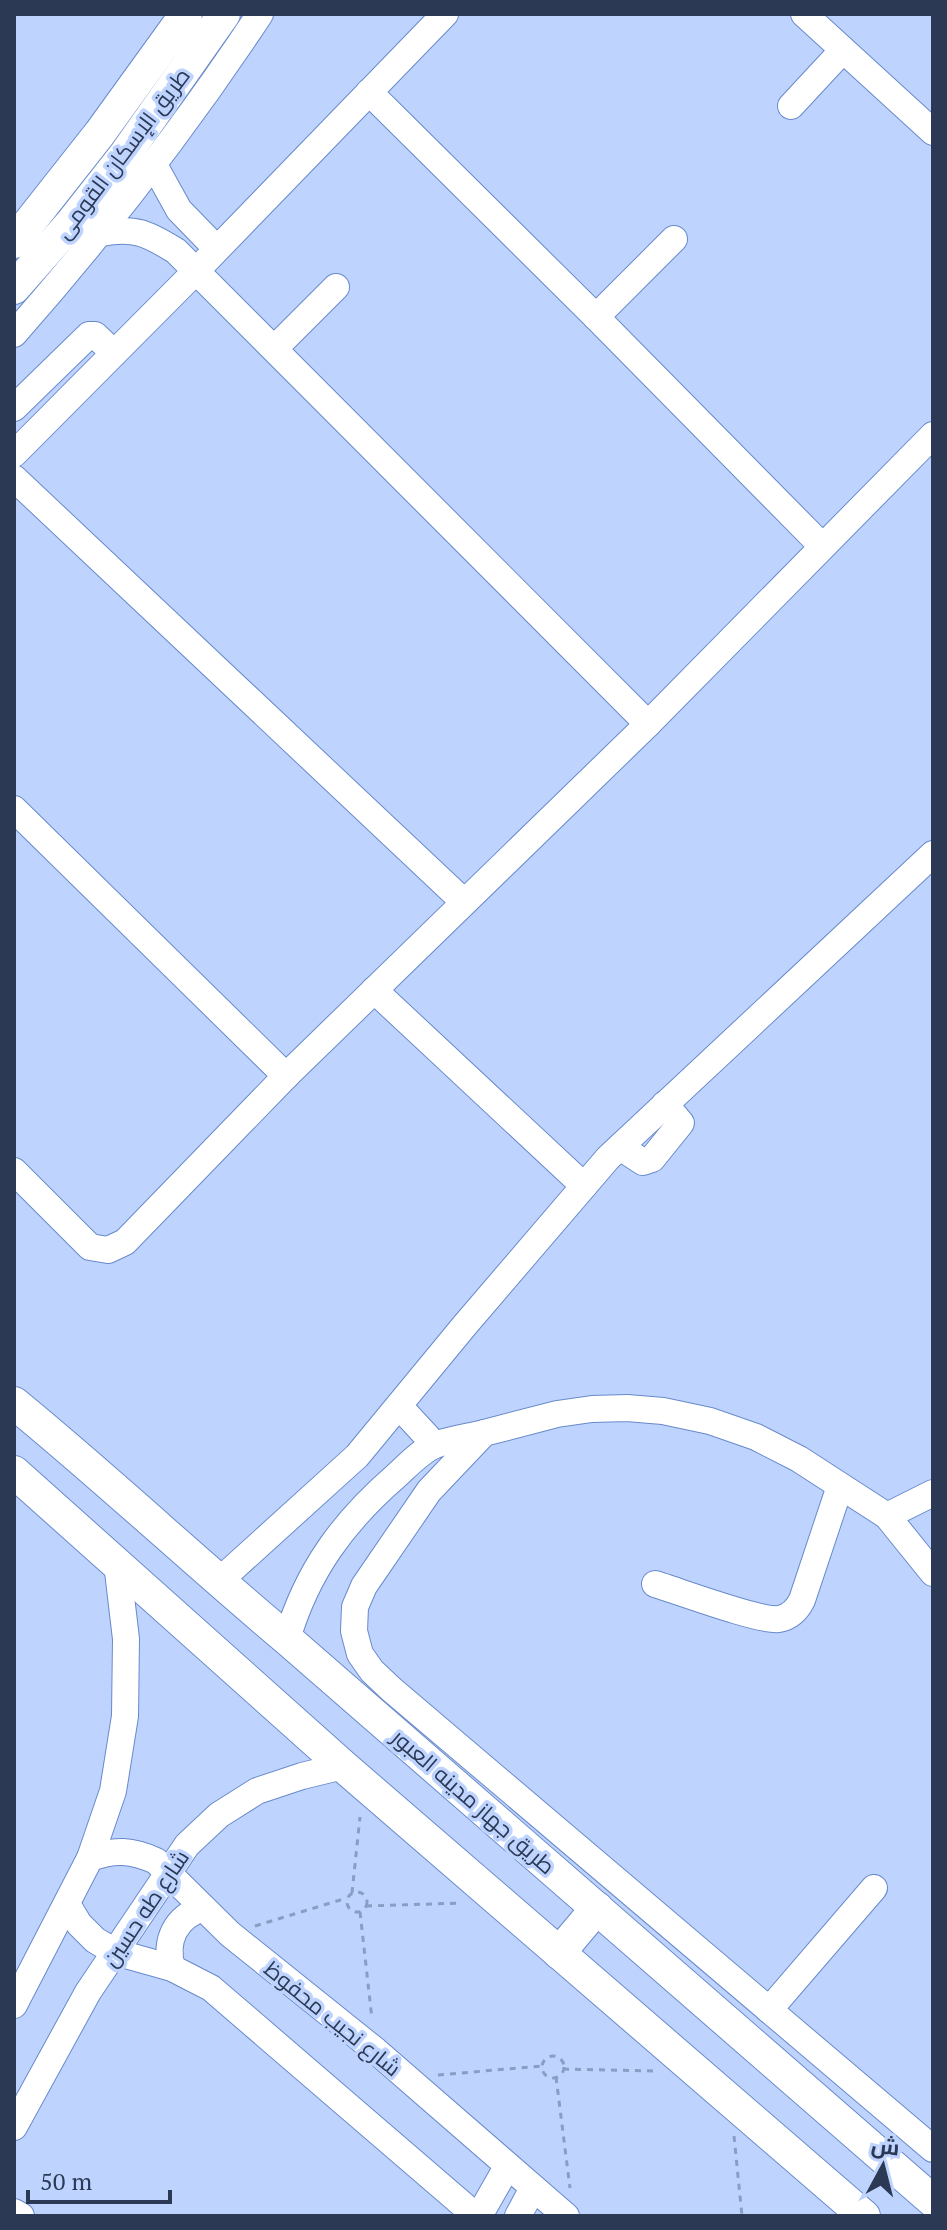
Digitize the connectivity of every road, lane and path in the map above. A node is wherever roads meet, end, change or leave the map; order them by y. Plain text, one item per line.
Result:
1 (186, 14) edge
2 (224, 14) edge
3 (260, 14) edge
4 (445, 14) edge
5 (804, 14) edge
6 (843, 50) junction
7 (369, 92) junction
8 (791, 106) dead end
9 (933, 132) edge
10 (153, 163) junction
11 (101, 233) junction
12 (674, 239) dead end
13 (14, 242) edge
14 (216, 248) junction
15 (196, 271) junction
16 (336, 287) dead end
17 (14, 288) edge
18 (596, 317) junction
19 (14, 334) edge
20 (275, 348) junction
21 (114, 353) junction
22 (14, 408) edge
23 (933, 435) edge
24 (14, 454) edge
25 (14, 478) edge
26 (822, 546) junction
27 (648, 724) junction
28 (14, 809) edge
29 (933, 854) edge
30 (463, 901) junction
31 (374, 990) junction
32 (286, 1076) junction
33 (14, 1171) edge
34 (584, 1186) junction
35 (14, 1403) edge
36 (399, 1406) junction
37 (484, 1433) junction
38 (65, 1445) junction
39 (435, 1445) junction
40 (21, 1479) edge
41 (840, 1486) junction
42 (933, 1493) edge
43 (309, 1501) junction
44 (887, 1516) junction
45 (342, 1531) junction
46 (117, 1563) junction
47 (933, 1573) edge
48 (218, 1582) junction
49 (655, 1584) dead end
50 (287, 1639) junction
51 (354, 1774) junction
52 (90, 1858) junction
53 (168, 1872) junction
54 (874, 1888) dead end
55 (352, 1893) junction
56 (347, 1898) junction
57 (499, 1901) junction
58 (67, 1904) junction
59 (366, 1906) junction
60 (203, 1908) junction
61 (597, 1908) junction
62 (360, 1912) junction
63 (230, 1934) junction
64 (115, 1952) junction
65 (559, 1953) junction
66 (172, 1968) junction
67 (14, 2005) edge
68 (769, 2010) junction
69 (376, 2051) junction
70 (542, 2066) junction
71 (563, 2069) junction
72 (698, 2073) junction
73 (406, 2077) junction
74 (556, 2077) junction
75 (730, 2101) junction
76 (14, 2127) edge
77 (933, 2149) edge
78 (507, 2167) junction
79 (533, 2188) junction
80 (933, 2201) edge
81 (569, 2208) edge
82 (14, 2212) edge
83 (21, 2216) edge
84 (478, 2216) edge
85 (518, 2216) edge
86 (742, 2216) edge
87 (864, 2216) edge

1 - 13 main road, طريق الإسكان القومى
2 - 17 main road, طريق الإسكان القومى
3 - 10 street
4 - 7 street
5 - 6 street
6 - 8 street
6 - 9 street
7 - 14 street
7 - 18 street
10 - 11 street
10 - 14 street
11 - 15 street
11 - 19 street
12 - 18 street
14 - 15 street
15 - 20 street
15 - 21 street
16 - 20 street
18 - 26 street
20 - 27 street
21 - 22 street
21 - 24 street
23 - 26 street
25 - 30 street
26 - 27 street
27 - 30 street
28 - 32 street
29 - 34 street
30 - 31 street
31 - 32 street
31 - 34 street
32 - 33 street
34 - 36 street
35 - 38 main road, طريق جهاز مدينه العبور
36 - 39 street
36 - 43 street
37 - 39 street
37 - 41 street
37 - 68 street
38 - 40 main road
38 - 48 main road, طريق جهاز مدينه العبور
39 - 45 street
40 - 46 main road
41 - 44 street
41 - 49 street
42 - 44 street
43 - 45 street
43 - 48 street
44 - 47 street
45 - 50 street
46 - 51 main road
46 - 52 street
48 - 50 main road, طريق جهاز مدينه العبور
50 - 61 main road, طريق جهاز مدينه العبور
51 - 53 street, شارع طه حسين
51 - 55 path
51 - 57 main road
52 - 53 street, شارع نجيب محفوظ
52 - 58 street
53 - 60 street, شارع نجيب محفوظ
53 - 64 street, شارع طه حسين
54 - 68 street
55 - 56 path
55 - 59 path
56 - 62 path
56 - 63 path
57 - 59 path
57 - 65 main road
58 - 64 street
58 - 67 street
59 - 62 path
60 - 63 street, شارع نجيب محفوظ
60 - 66 street
61 - 65 main road
61 - 80 main road, طريق جهاز مدينه العبور
62 - 69 path
63 - 69 street, شارع نجيب محفوظ
64 - 66 street
64 - 76 street, شارع طه حسين
65 - 72 main road
66 - 84 street
68 - 77 street
69 - 73 street, شارع نجيب محفوظ
70 - 71 path
70 - 73 path
70 - 74 path
71 - 72 path
71 - 74 path
72 - 75 main road
73 - 78 street, شارع نجيب محفوظ
74 - 81 path
75 - 86 path
75 - 87 main road
78 - 79 street, شارع نجيب محفوظ
78 - 84 street
79 - 81 street, شارع نجيب محفوظ
79 - 85 street
82 - 83 street

